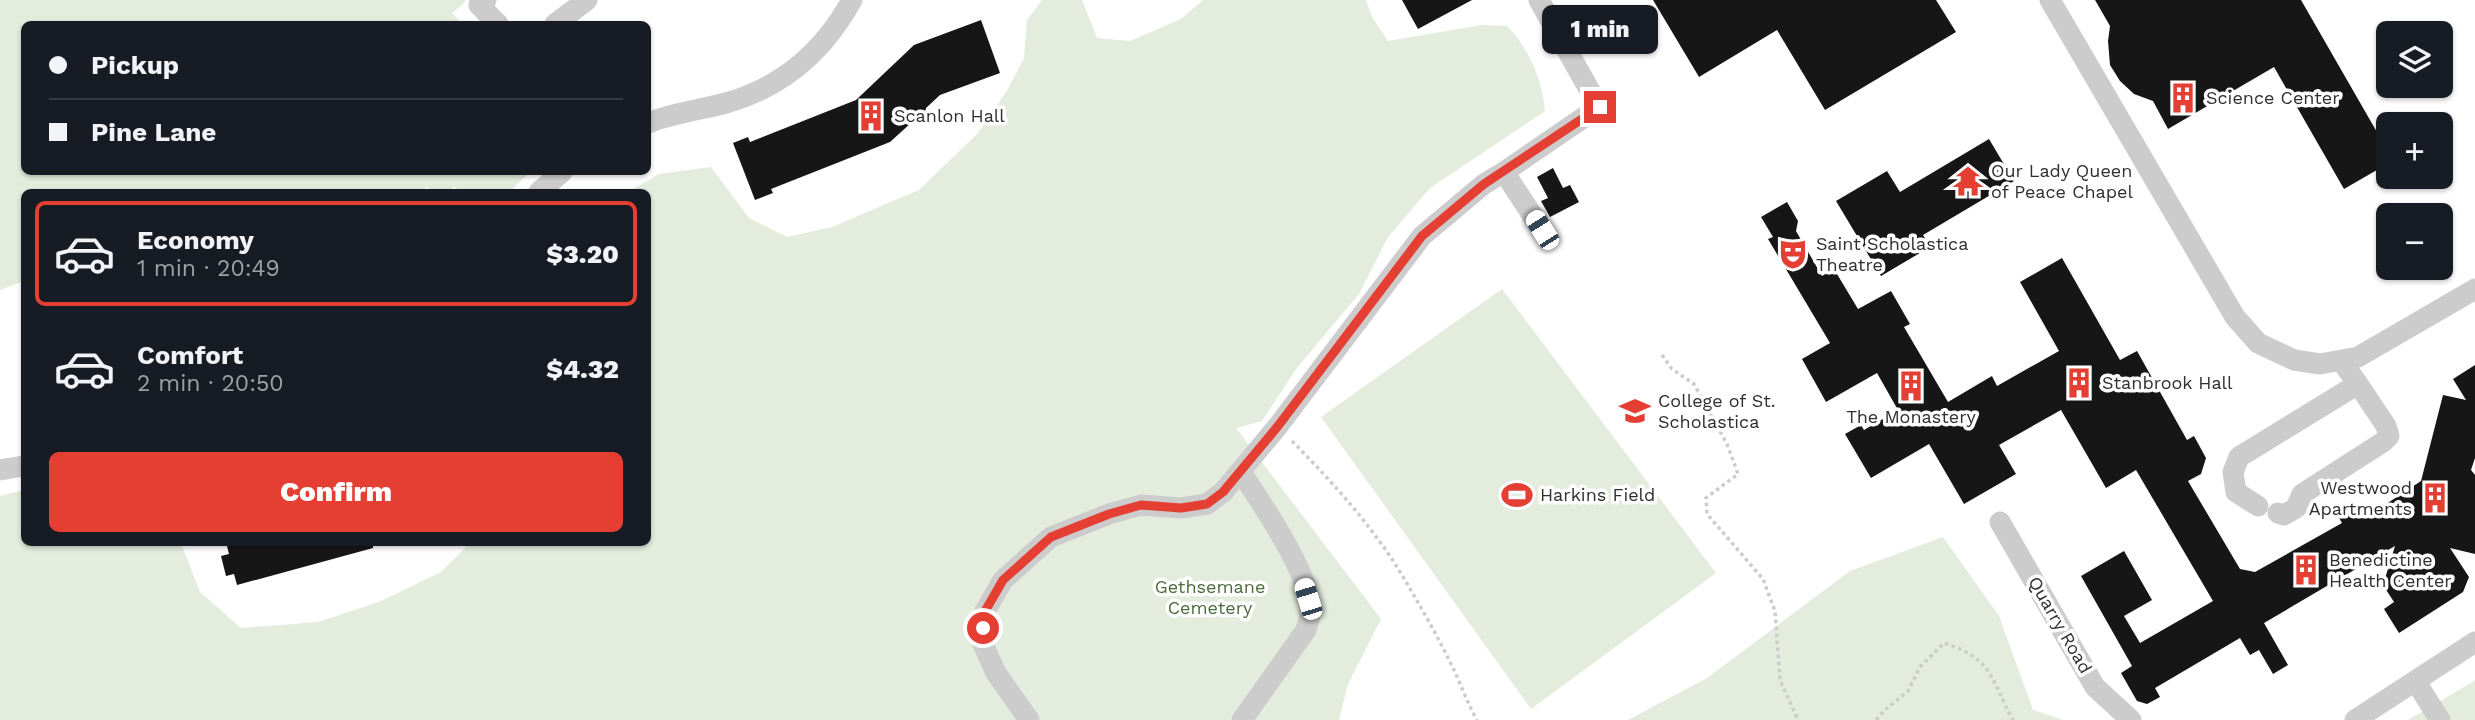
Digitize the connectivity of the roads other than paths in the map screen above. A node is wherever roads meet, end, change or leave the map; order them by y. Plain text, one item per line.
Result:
1 (486, 0) edge
2 (587, 0) edge
3 (852, 0) edge
4 (1539, 0) edge
5 (2050, 0) edge
6 (495, 21) edge
7 (559, 21) edge
8 (651, 122) edge
9 (1504, 172) junction
10 (559, 175) edge
11 (542, 189) edge
12 (1542, 230) dead end
13 (2475, 289) edge
14 (2342, 362) junction
15 (2358, 384) junction
16 (21, 466) edge
17 (0, 470) edge
18 (1241, 472) junction
19 (2000, 522) dead end
20 (2475, 642) edge
21 (2416, 682) junction
22 (1029, 720) edge
23 (1242, 720) edge
24 (2130, 720) edge
25 (2355, 720) edge
26 (2440, 720) edge

1 - 6 lane
2 - 7 lane
3 - 8 lane
4 - 9 lane
5 - 14 lane
9 - 12 lane
9 - 18 lane
10 - 11 lane
13 - 14 lane
14 - 15 lane
15 - 15 lane
16 - 17 lane
18 - 22 lane
18 - 23 lane
19 - 24 lane, Quarry Road
20 - 21 lane
21 - 25 lane
21 - 26 lane

